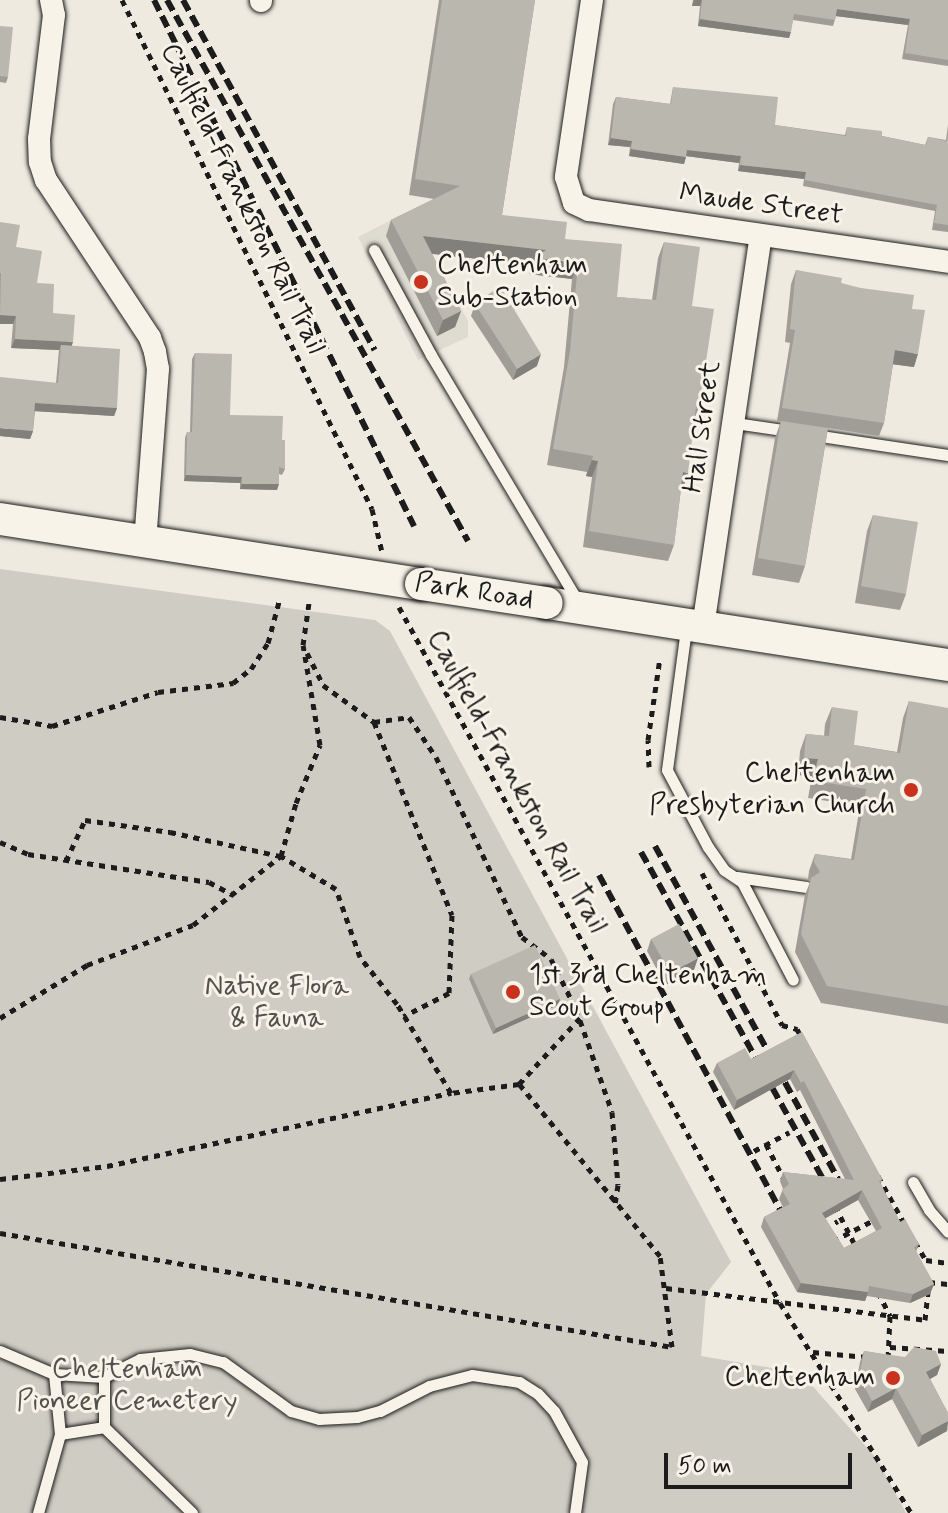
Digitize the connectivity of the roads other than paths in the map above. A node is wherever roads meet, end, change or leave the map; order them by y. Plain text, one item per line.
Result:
1 (51, 0) edge
2 (592, 0) edge
3 (761, 236) junction
4 (374, 250) dead end
5 (948, 262) edge
6 (735, 423) junction
7 (948, 455) edge
8 (0, 519) edge
9 (145, 541) junction
10 (581, 607) junction
11 (695, 626) junction
12 (948, 665) edge
13 (736, 877) junction
14 (806, 887) edge
15 (793, 980) dead end
16 (913, 1182) dead end
17 (948, 1232) edge
18 (0, 1351) edge
19 (54, 1374) junction
20 (104, 1377) junction
21 (104, 1427) junction
22 (60, 1434) junction
23 (38, 1513) edge
24 (192, 1513) edge
25 (575, 1513) edge

1 - 9 street
2 - 3 street, Maude Street
3 - 5 street, Maude Street
3 - 6 street, Hall Street
4 - 10 lane
6 - 7 lane
6 - 11 street, Hall Street
8 - 9 street, Park Road
9 - 10 street, Park Road, bridge
10 - 11 street, Park Road
11 - 12 street, Park Road
11 - 13 lane
13 - 14 lane
13 - 15 lane
16 - 17 lane
18 - 19 lane
19 - 20 lane
19 - 22 lane
20 - 21 lane
20 - 25 lane
21 - 22 lane
21 - 24 lane
22 - 23 lane

